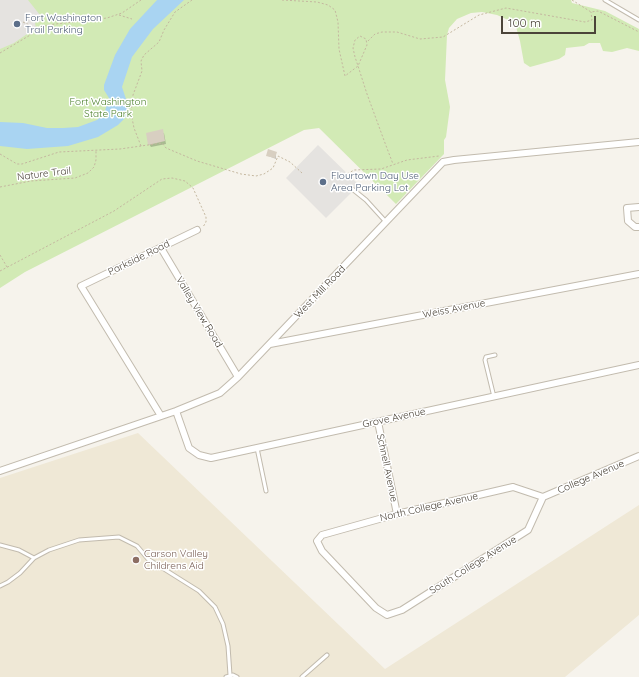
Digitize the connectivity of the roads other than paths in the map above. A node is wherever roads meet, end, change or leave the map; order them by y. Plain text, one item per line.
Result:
1 (605, 0) edge
2 (639, 20) edge
3 (639, 142) edge
4 (351, 188) dead end
5 (639, 207) edge
6 (386, 222) junction
7 (639, 226) edge
8 (197, 230) road end
9 (161, 248) junction
10 (639, 274) edge
11 (270, 344) junction
12 (495, 355) dead end
13 (639, 365) edge
14 (238, 377) junction
15 (494, 397) junction
16 (176, 411) junction
17 (161, 416) junction
18 (378, 422) junction
19 (257, 448) junction
20 (639, 456) edge
21 (0, 471) edge
22 (266, 491) dead end
23 (543, 497) junction
24 (397, 514) junction
25 (317, 541) joint
26 (0, 545) edge
27 (34, 558) junction
28 (0, 586) edge
29 (327, 655) dead end
30 (230, 675) junction
31 (226, 677) edge
32 (237, 677) edge
33 (302, 677) edge

1 - 2 lane
3 - 6 street, West Mill Road
4 - 6 lane
5 - 7 street
6 - 11 street, West Mill Road
8 - 9 street, Parkside Road
9 - 14 street, Valley View Road
9 - 17 street, Parkside Road
10 - 11 street, Weiss Avenue
11 - 14 street, West Mill Road
12 - 15 lane
13 - 15 street, Grove Avenue
14 - 16 street, West Mill Road
15 - 18 street, Grove Avenue
16 - 17 street, West Mill Road
16 - 19 street, Grove Avenue
17 - 21 street, West Mill Road
18 - 19 street, Grove Avenue
18 - 24 street, Schnell Avenue
19 - 22 lane
20 - 23 street, College Avenue
23 - 24 street, North College Avenue
23 - 25 street, South College Avenue
24 - 25 street, North College Avenue
26 - 27 lane
27 - 28 lane
27 - 30 lane
29 - 33 lane
30 - 31 lane
30 - 32 lane

